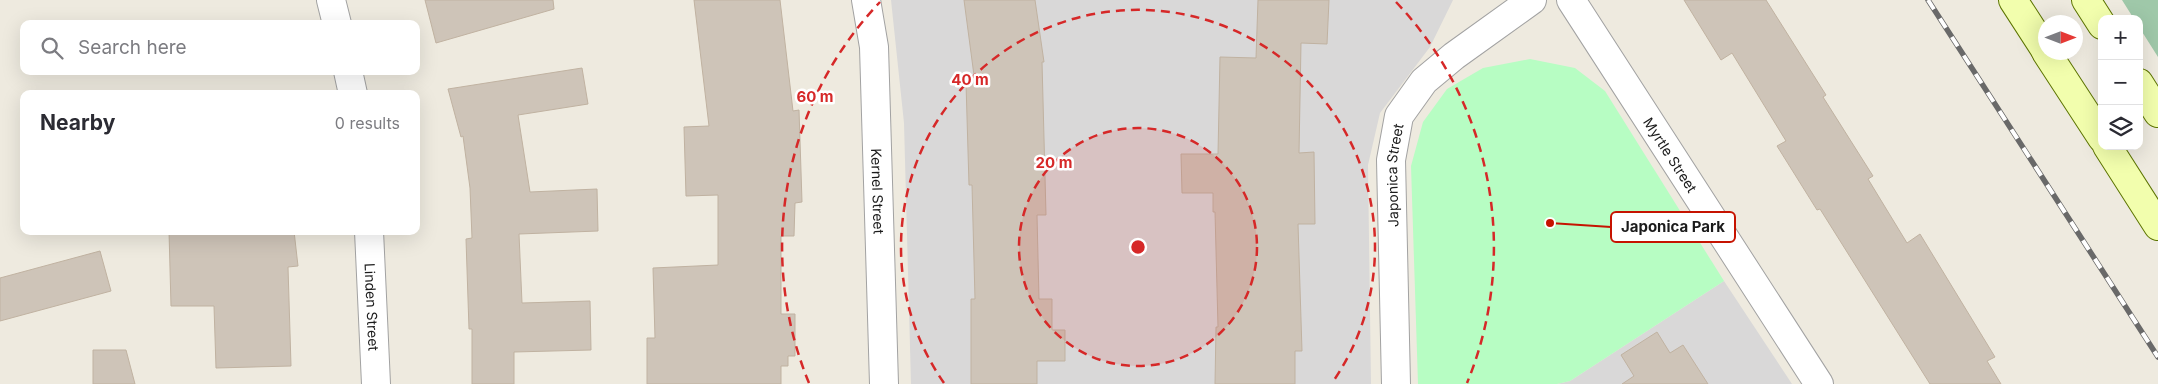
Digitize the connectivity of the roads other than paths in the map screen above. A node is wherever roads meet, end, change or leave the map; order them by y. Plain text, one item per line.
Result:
1 (331, 0) edge
2 (866, 0) edge
3 (1532, 0) edge
4 (1571, 0) edge
5 (2013, 0) edge
6 (2086, 0) edge
7 (2098, 19) edge
8 (336, 20) edge
9 (2038, 39) edge
10 (2051, 60) edge
11 (349, 75) edge
12 (2143, 89) edge
13 (352, 90) edge
14 (2158, 113) edge
15 (2098, 132) edge
16 (2110, 150) edge
17 (2158, 226) edge
18 (369, 235) edge
19 (376, 384) edge
20 (884, 384) edge
21 (1396, 384) edge
22 (1819, 384) edge

1 - 8 street
2 - 20 street, Kernel Street
3 - 21 street, Japonica Street
4 - 22 street, Myrtle Street
5 - 9 main road
6 - 7 main road
10 - 15 main road
11 - 13 street
12 - 14 main road
16 - 17 main road
18 - 19 street, Linden Street

